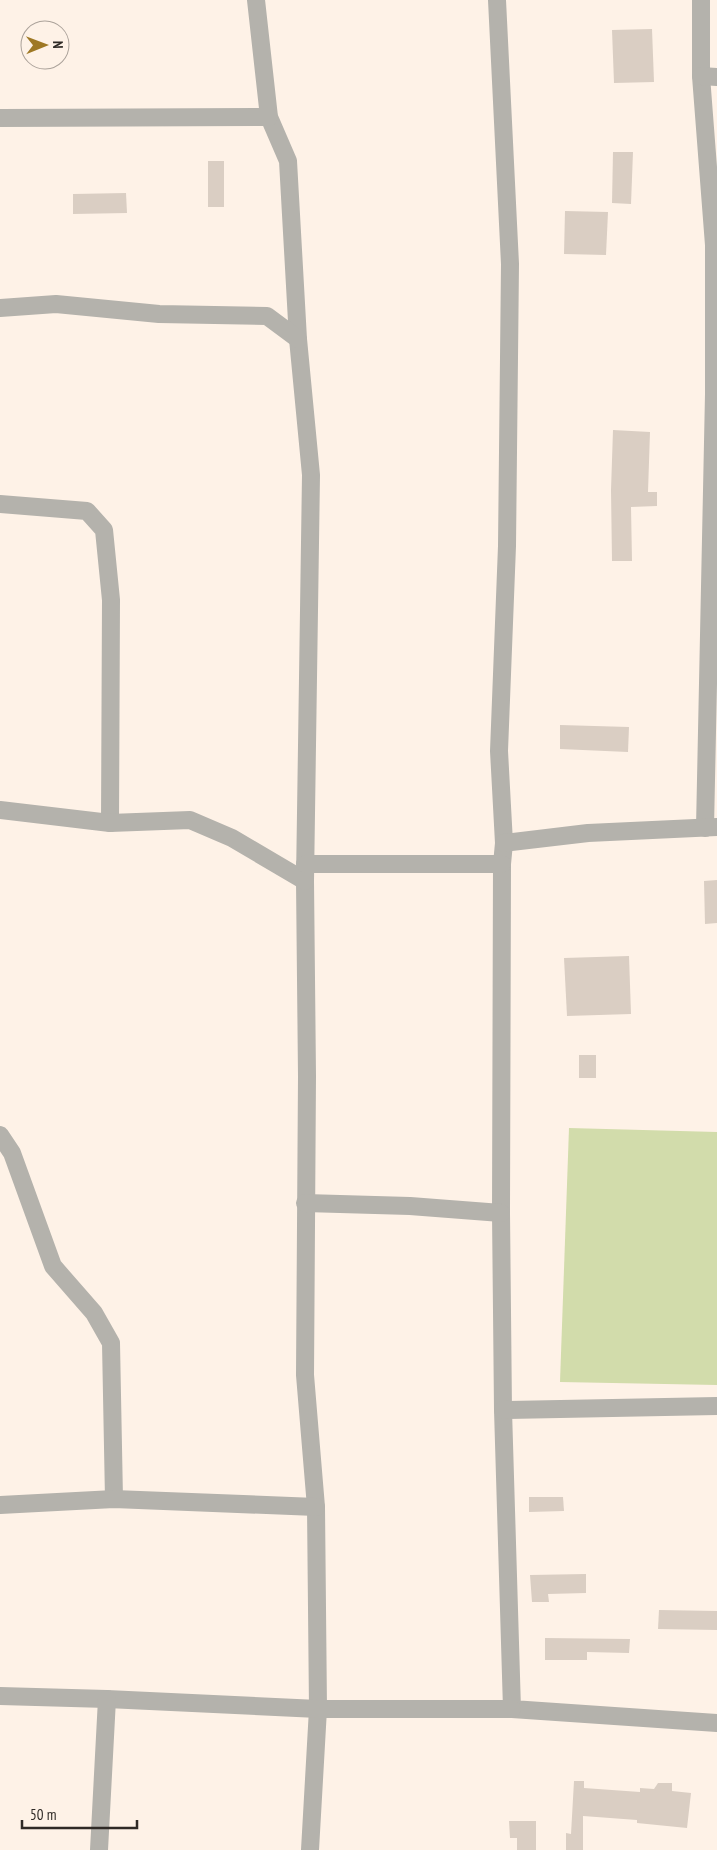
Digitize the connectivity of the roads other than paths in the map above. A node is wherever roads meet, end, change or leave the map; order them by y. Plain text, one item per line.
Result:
1 (256, 0) edge
2 (497, 0) edge
3 (701, 0) edge
4 (709, 77) edge
5 (269, 117) junction
6 (0, 118) edge
7 (715, 245) edge
8 (0, 308) edge
9 (298, 339) junction
10 (716, 394) edge
11 (0, 504) edge
12 (713, 615) edge
13 (0, 810) edge
14 (110, 823) junction
15 (711, 827) edge
16 (504, 843) junction
17 (502, 864) junction
18 (305, 873) junction
19 (0, 1135) edge
20 (305, 1203) junction
21 (501, 1213) junction
22 (717, 1406) edge
23 (503, 1410) junction
24 (114, 1499) junction
25 (0, 1505) edge
26 (316, 1507) junction
27 (0, 1696) edge
28 (107, 1699) junction
29 (318, 1708) junction
30 (512, 1709) junction
31 (717, 1723) edge
32 (99, 1850) edge
33 (310, 1850) edge

1 - 5 street
2 - 16 street
3 - 4 street
4 - 7 street
5 - 6 street
5 - 9 street
7 - 10 street
8 - 9 street
9 - 18 street
10 - 12 street
11 - 14 street
12 - 15 street
13 - 14 street
14 - 18 street
15 - 16 street
16 - 17 street
17 - 18 street
17 - 21 street
18 - 20 street
19 - 24 street
20 - 21 street
20 - 26 street
21 - 23 street
22 - 23 street
23 - 30 street
24 - 25 street
24 - 26 street
26 - 29 street
27 - 28 street
28 - 29 street
28 - 32 street
29 - 30 street
29 - 33 street
30 - 31 street

